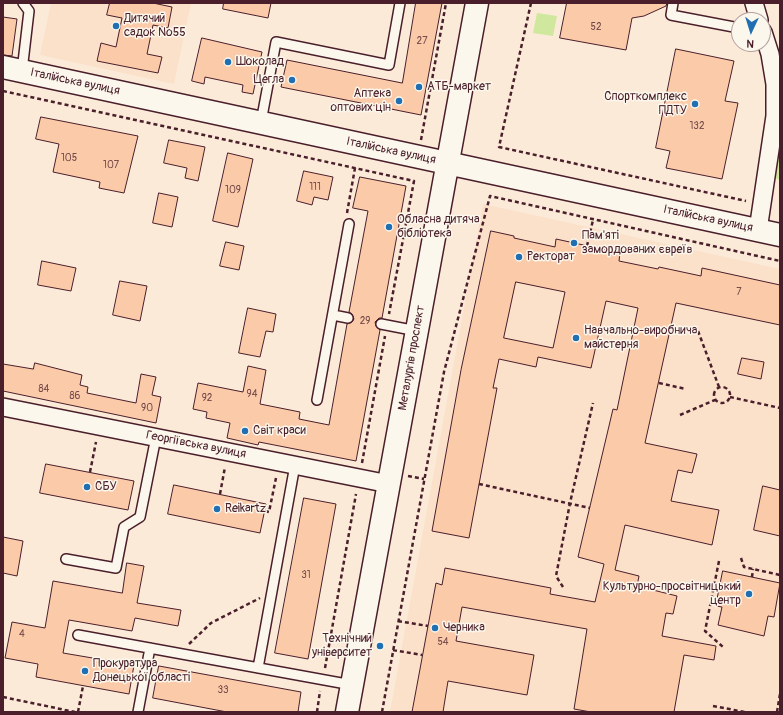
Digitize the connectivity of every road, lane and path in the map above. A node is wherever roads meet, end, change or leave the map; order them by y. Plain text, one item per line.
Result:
1 (23, 3) edge
2 (400, 3) edge
3 (446, 3) edge
4 (477, 3) edge
5 (531, 3) edge
6 (673, 3) edge
7 (731, 26) edge
8 (775, 51) edge
9 (12, 69) edge
10 (3, 91) edge
11 (261, 122) junction
12 (420, 145) dead end
13 (448, 163) junction
14 (355, 168) junction
15 (762, 204) junction
16 (593, 220) junction
17 (348, 221) joint
18 (758, 230) junction
19 (780, 235) edge
20 (587, 246) dead end
21 (780, 261) edge
22 (333, 315) junction
23 (348, 318) dead end
24 (384, 325) junction
25 (417, 331) junction
26 (698, 331) dead end
27 (659, 383) dead end
28 (719, 387) junction
29 (686, 389) dead end
30 (730, 397) junction
31 (317, 400) dead end
32 (715, 400) junction
33 (593, 402) dead end
34 (3, 407) edge
35 (780, 408) edge
36 (680, 415) dead end
37 (97, 437) dead end
38 (156, 438) junction
39 (226, 463) dead end
40 (295, 465) junction
41 (90, 472) dead end
42 (277, 473) dead end
43 (359, 478) junction
44 (389, 484) junction
45 (480, 484) dead end
46 (220, 494) dead end
47 (570, 503) junction
48 (590, 508) dead end
49 (265, 511) dead end
50 (741, 558) dead end
51 (66, 559) dead end
52 (719, 561) dead end
53 (753, 569) junction
54 (780, 575) edge
55 (752, 577) dead end
56 (564, 588) dead end
57 (272, 594) junction
58 (398, 621) junction
59 (428, 626) dead end
60 (78, 635) dead end
61 (723, 646) dead end
62 (150, 648) junction
63 (393, 650) junction
64 (180, 653) junction
65 (422, 655) dead end
66 (258, 668) junction
67 (322, 679) junction
68 (352, 685) junction
69 (82, 686) dead end
70 (780, 694) edge
71 (3, 697) edge
72 (713, 706) dead end
73 (738, 711) edge
74 (76, 712) edge
75 (138, 712) edge
76 (316, 712) edge
77 (347, 712) edge
78 (382, 712) edge
79 (745, 712) edge
80 (777, 712) edge

1 - 9 lane
2 - 11 lane
3 - 12 path
4 - 13 street, Металургів проспект
5 - 15 path
6 - 7 lane
8 - 15 street
9 - 11 street, Італійська вулиця
10 - 14 path
11 - 13 street, Італійська вулиця
13 - 18 street, Італійська вулиця
13 - 25 street, Металургів проспект
14 - 17 path
14 - 24 path
15 - 18 street
16 - 20 path
16 - 21 path
16 - 58 path
17 - 22 lane
18 - 19 street, Італійська вулиця
22 - 23 lane
22 - 31 lane
24 - 25 lane
24 - 43 path
25 - 44 street, Металургів проспект
26 - 28 path
27 - 29 path
28 - 30 path
28 - 32 path
30 - 32 path
30 - 35 path
32 - 36 path
33 - 47 path
34 - 38 street, Георгіївська вулиця
37 - 41 path
38 - 40 street, Георгіївська вулиця
38 - 51 lane
39 - 46 path
40 - 43 street, Георгіївська вулиця
40 - 57 lane
42 - 49 path
43 - 44 street, Георгіївська вулиця
43 - 67 path
44 - 68 street, Металургів проспект
45 - 47 path
47 - 48 path
47 - 56 path
50 - 53 path
52 - 61 path
53 - 54 path
53 - 55 path
57 - 64 path
57 - 66 lane
58 - 59 path
58 - 63 path
60 - 62 lane
62 - 64 lane
62 - 75 lane
63 - 65 path
63 - 78 path
64 - 66 lane
66 - 67 lane
67 - 68 lane
67 - 76 path
68 - 77 street, Металургів проспект
69 - 74 path
70 - 80 path
71 - 74 path
72 - 73 path
73 - 79 path

